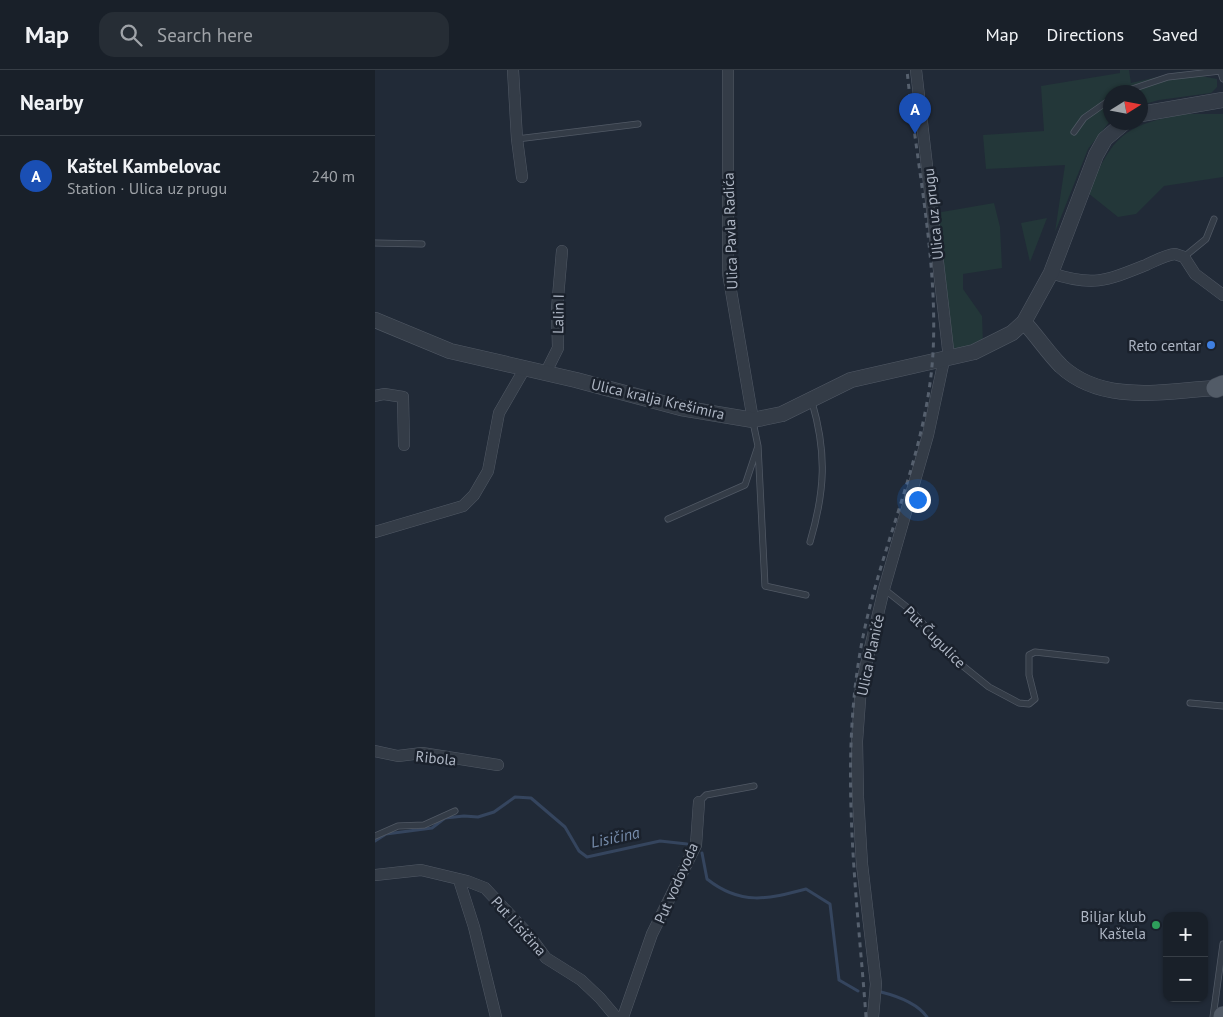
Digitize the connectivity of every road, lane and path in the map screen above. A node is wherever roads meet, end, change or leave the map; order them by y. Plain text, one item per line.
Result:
1 (513, 70) edge
2 (728, 70) edge
3 (916, 70) edge
4 (1220, 70) edge
5 (1223, 79) edge
6 (1144, 85) edge
7 (1223, 100) edge
8 (1103, 105) edge
9 (1148, 113) edge
10 (638, 124) dead end
11 (1116, 130) edge
12 (1074, 132) dead end
13 (517, 139) junction
14 (522, 177) dead end
15 (1214, 219) dead end
16 (375, 243) edge
17 (422, 244) dead end
18 (562, 251) dead end
19 (1184, 257) junction
20 (1051, 273) junction
21 (1223, 295) edge
22 (375, 320) edge
23 (1024, 322) junction
24 (947, 359) junction
25 (525, 368) junction
26 (545, 374) junction
27 (1221, 387) edge
28 (375, 396) edge
29 (811, 400) junction
30 (753, 420) junction
31 (404, 445) dead end
32 (758, 446) junction
33 (667, 519) dead end
34 (375, 532) edge
35 (810, 542) dead end
36 (884, 589) junction
37 (805, 595) dead end
38 (1106, 660) dead end
39 (1190, 703) dead end
40 (1223, 706) edge
41 (375, 751) edge
42 (498, 765) dead end
43 (754, 786) dead end
44 (699, 802) joint
45 (455, 811) dead end
46 (375, 836) edge
47 (375, 875) edge
48 (459, 880) junction
49 (1223, 944) edge
50 (496, 1017) edge
51 (616, 1017) edge
52 (623, 1017) edge
53 (873, 1017) edge
54 (1213, 1017) edge

1 - 13 street
2 - 30 street, Ulica Pavla Radića
3 - 24 street, Ulica uz prugu
4 - 5 lane
4 - 6 lane
7 - 9 street
8 - 12 lane
10 - 13 lane
11 - 20 street, Ulica kralja Krešimira
13 - 14 street
15 - 19 lane
16 - 17 lane
18 - 26 street, Lalin I
19 - 20 street
19 - 21 street
20 - 23 street, Ulica kralja Krešimira
22 - 25 street, Ulica kralja Krešimira
23 - 24 street, Ulica kralja Krešimira
23 - 27 street
24 - 29 street, Ulica kralja Krešimira
24 - 36 street, Ulica Planiće
25 - 26 street, Ulica kralja Krešimira
25 - 34 street
26 - 30 street, Ulica kralja Krešimira
28 - 31 street
29 - 30 street, Ulica kralja Krešimira
29 - 35 lane
30 - 32 lane
32 - 33 lane
32 - 37 lane
36 - 38 lane, Put Čugulice
36 - 53 street, Ulica Planiće
39 - 40 lane
41 - 42 street, Ribola
43 - 44 lane, Put vodovoda
44 - 52 street, Put vodovoda
45 - 46 lane
47 - 48 street, Put Lisičina
48 - 50 street
48 - 51 street, Put Lisičina
49 - 54 lane

